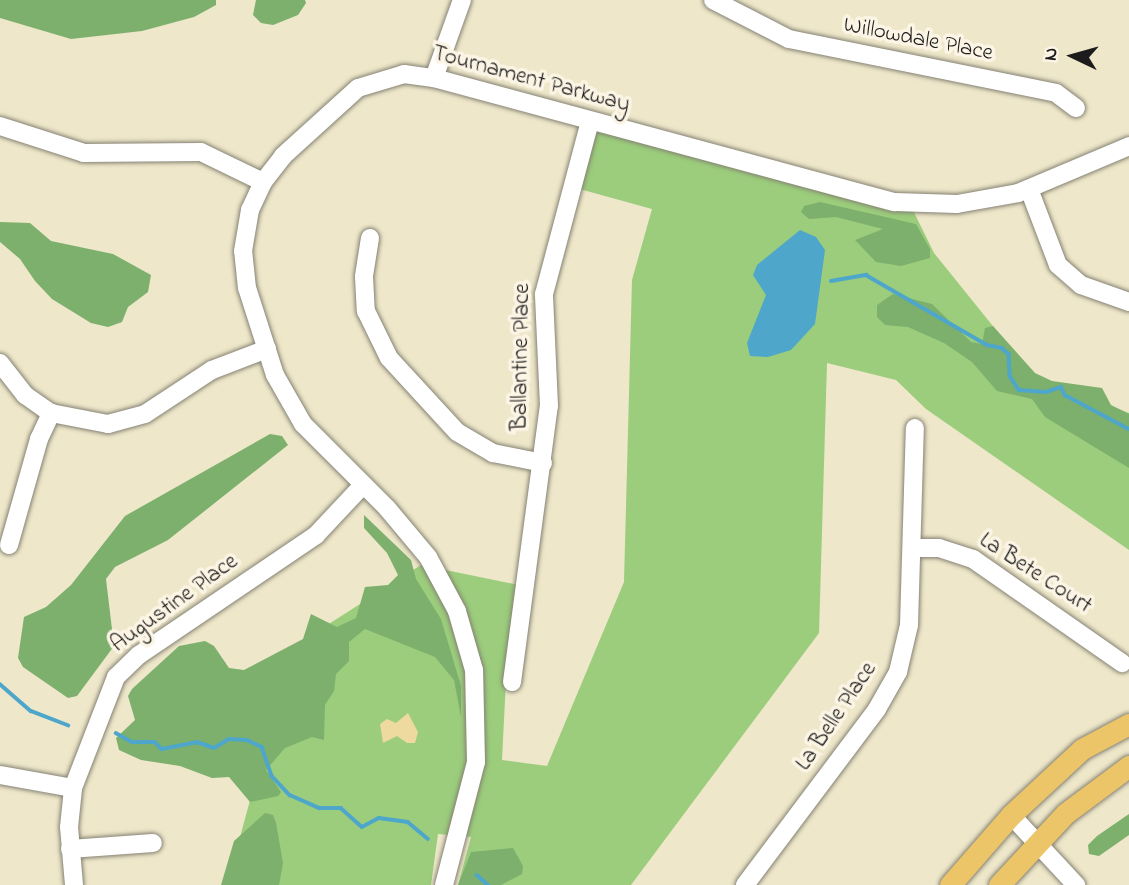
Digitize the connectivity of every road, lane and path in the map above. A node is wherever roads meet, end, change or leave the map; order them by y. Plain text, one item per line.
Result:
1 (462, 0) edge
2 (713, 0) edge
3 (434, 78) junction
4 (1076, 108) dead end
5 (590, 121) junction
6 (0, 126) edge
7 (1129, 146) edge
8 (263, 182) junction
9 (1029, 189) junction
10 (370, 238) dead end
11 (1129, 302) edge
12 (267, 349) junction
13 (0, 363) edge
14 (51, 413) junction
15 (915, 428) dead end
16 (543, 463) junction
17 (363, 485) junction
18 (9, 545) dead end
19 (912, 548) junction
20 (1122, 663) dead end
21 (512, 682) dead end
22 (1129, 723) edge
23 (1129, 766) edge
24 (0, 775) edge
25 (74, 788) junction
26 (1011, 815) junction
27 (1037, 841) junction
28 (153, 844) dead end
29 (69, 849) junction
30 (74, 885) edge
31 (444, 885) edge
32 (745, 885) edge
33 (950, 885) edge
34 (999, 885) edge
35 (1076, 885) edge

1 - 3 street
2 - 4 street, Willowdale Place
3 - 5 street, Tournament Parkway
3 - 8 street, Tournament Parkway
5 - 9 street, Tournament Parkway
5 - 16 street, Ballantine Place
6 - 8 street
7 - 9 street, Tournament Parkway
8 - 12 street, Tournament Parkway
9 - 11 street
10 - 16 street
12 - 14 street
12 - 17 street, Tournament Parkway
13 - 14 street
14 - 18 street
15 - 19 street, La Belle Place
16 - 21 street, Ballantine Place
17 - 25 street, Augustine Place
17 - 31 street, Tournament Parkway
19 - 20 street, La Bete Court
19 - 32 street, La Belle Place
22 - 26 main road
23 - 27 main road
24 - 25 street
25 - 29 street, Augustine Place
26 - 27 street
26 - 33 main road
27 - 34 main road
27 - 35 street
28 - 29 street
29 - 30 street, Augustine Place

